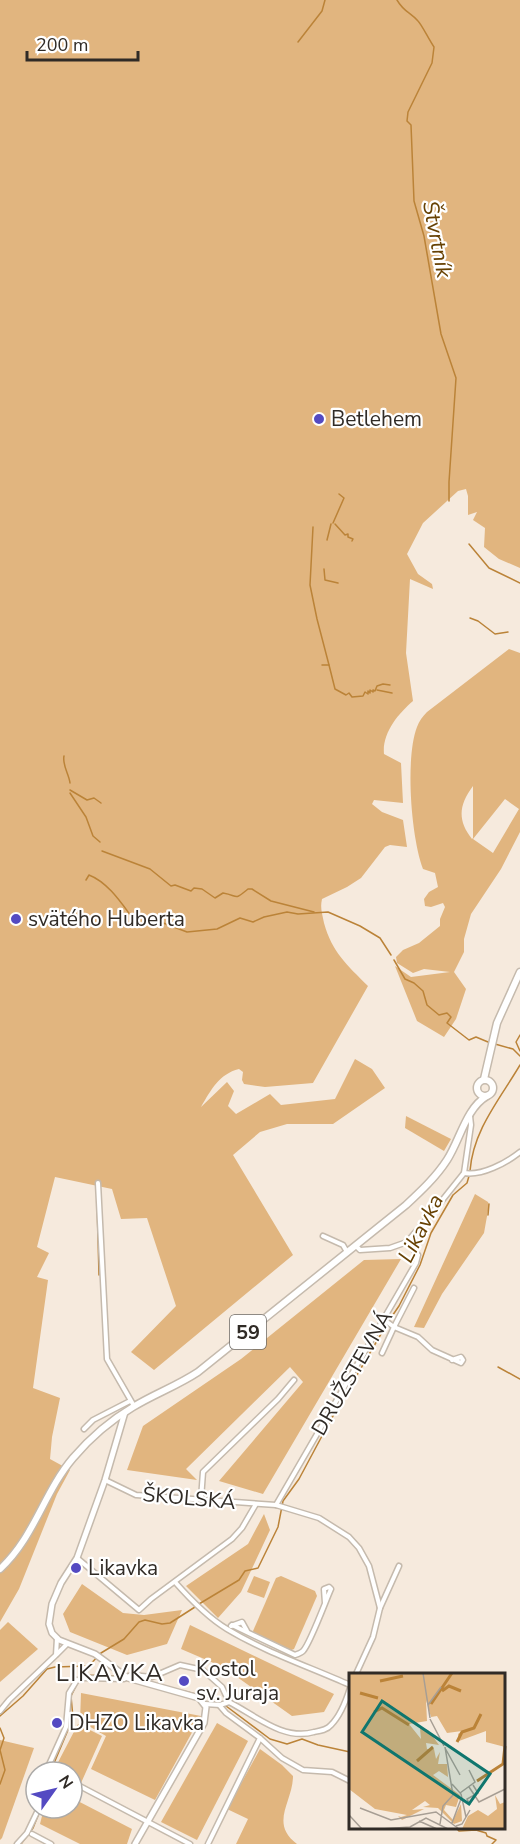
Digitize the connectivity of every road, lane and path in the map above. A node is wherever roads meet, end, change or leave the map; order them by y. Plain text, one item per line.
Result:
1 (520, 972) edge
2 (490, 1050) junction
3 (484, 1079) junction
4 (491, 1082) junction
5 (478, 1092) junction
6 (487, 1096) junction
7 (479, 1102) junction
8 (470, 1116) junction
9 (520, 1152) edge
10 (467, 1173) junction
11 (98, 1183) dead end
12 (323, 1236) dead end
13 (407, 1242) junction
14 (355, 1246) junction
15 (347, 1252) junction
16 (414, 1288) dead end
17 (383, 1319) junction
18 (394, 1327) junction
19 (382, 1353) dead end
20 (452, 1360) dead end
21 (294, 1380) dead end
22 (132, 1403) junction
23 (125, 1412) junction
24 (84, 1429) dead end
25 (105, 1480) junction
26 (201, 1499) junction
27 (256, 1504) junction
28 (276, 1505) junction
29 (77, 1558) junction
30 (399, 1566) dead end
31 (0, 1569) edge
32 (175, 1582) junction
33 (325, 1603) dead end
34 (380, 1608) junction
35 (225, 1628) junction
36 (57, 1638) junction
37 (67, 1644) junction
38 (56, 1655) junction
39 (356, 1673) edge
40 (84, 1678) dead end
41 (128, 1678) junction
42 (77, 1680) dead end
43 (349, 1685) edge
44 (349, 1691) edge
45 (9, 1700) junction
46 (0, 1702) edge
47 (229, 1702) junction
48 (205, 1704) junction
49 (220, 1705) junction
50 (1, 1710) edge
51 (260, 1738) junction
52 (54, 1760) edge
53 (349, 1780) edge
54 (84, 1788) edge
55 (33, 1820) edge
56 (147, 1821) junction
57 (32, 1834) dead end
58 (17, 1844) edge
59 (51, 1844) edge
60 (135, 1844) edge
61 (190, 1844) edge
62 (208, 1844) edge

1 - 2 main road
2 - 3 main road
2 - 4 main road
3 - 4 main road
3 - 5 main road
4 - 6 main road
5 - 6 main road
5 - 7 main road
6 - 7 main road, 59
7 - 8 main road, 59
8 - 10 street
8 - 14 main road, 59
9 - 10 street
10 - 13 street
11 - 22 street
12 - 15 street
13 - 14 street
13 - 17 street, DRUŽSTEVNÁ
14 - 15 main road, 59
15 - 22 main road, 59
16 - 18 street
17 - 18 street
17 - 28 street, DRUŽSTEVNÁ
18 - 19 street
18 - 20 street
21 - 26 street
22 - 23 main road, 59
22 - 24 street
23 - 25 street
23 - 31 main road, 59
25 - 26 street, ŠKOLSKÁ
25 - 29 street
26 - 27 street, ŠKOLSKÁ
27 - 28 street, ŠKOLSKÁ
27 - 32 street
28 - 34 street, ŠKOLSKÁ
29 - 32 street
29 - 36 street
30 - 34 street
32 - 35 street
33 - 35 street
34 - 39 street
35 - 43 street
36 - 37 street
36 - 38 street
37 - 38 street
37 - 41 street
38 - 45 street
40 - 41 street
41 - 47 street
41 - 48 street
42 - 52 street
44 - 47 street
45 - 46 street
45 - 50 street
46 - 50 street
47 - 49 street
48 - 49 street
48 - 56 street
49 - 51 street
51 - 53 street
51 - 62 street
54 - 56 street
55 - 58 street
56 - 60 street
56 - 61 street
57 - 59 street

